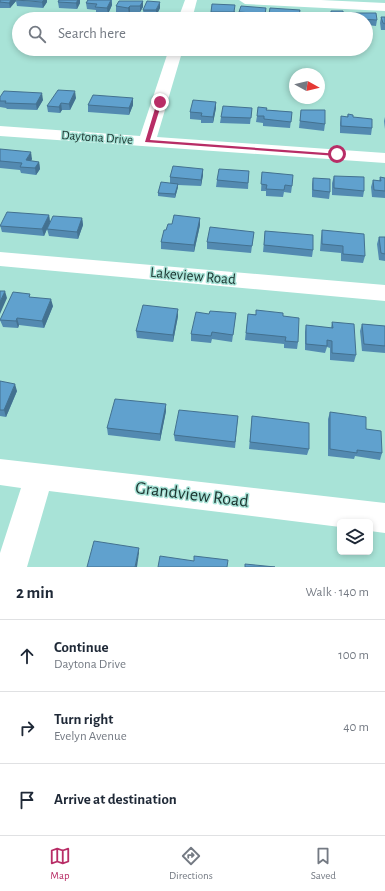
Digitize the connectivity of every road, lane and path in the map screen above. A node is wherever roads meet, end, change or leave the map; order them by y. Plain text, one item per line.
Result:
1 (191, 0) edge
2 (245, 0) edge
3 (385, 7) edge
4 (187, 12) edge
5 (174, 56) edge
6 (0, 131) edge
7 (147, 141) junction
8 (385, 158) edge
9 (0, 259) edge
10 (385, 293) edge
11 (0, 472) edge
12 (39, 477) junction
13 (385, 518) edge
14 (11, 567) edge

1 - 4 street
2 - 3 street
5 - 7 street
6 - 7 street, Daytona Drive
7 - 8 street, Daytona Drive
9 - 10 street, Lakeview Road
11 - 12 street, Grandview Road
12 - 13 street, Grandview Road
12 - 14 street

